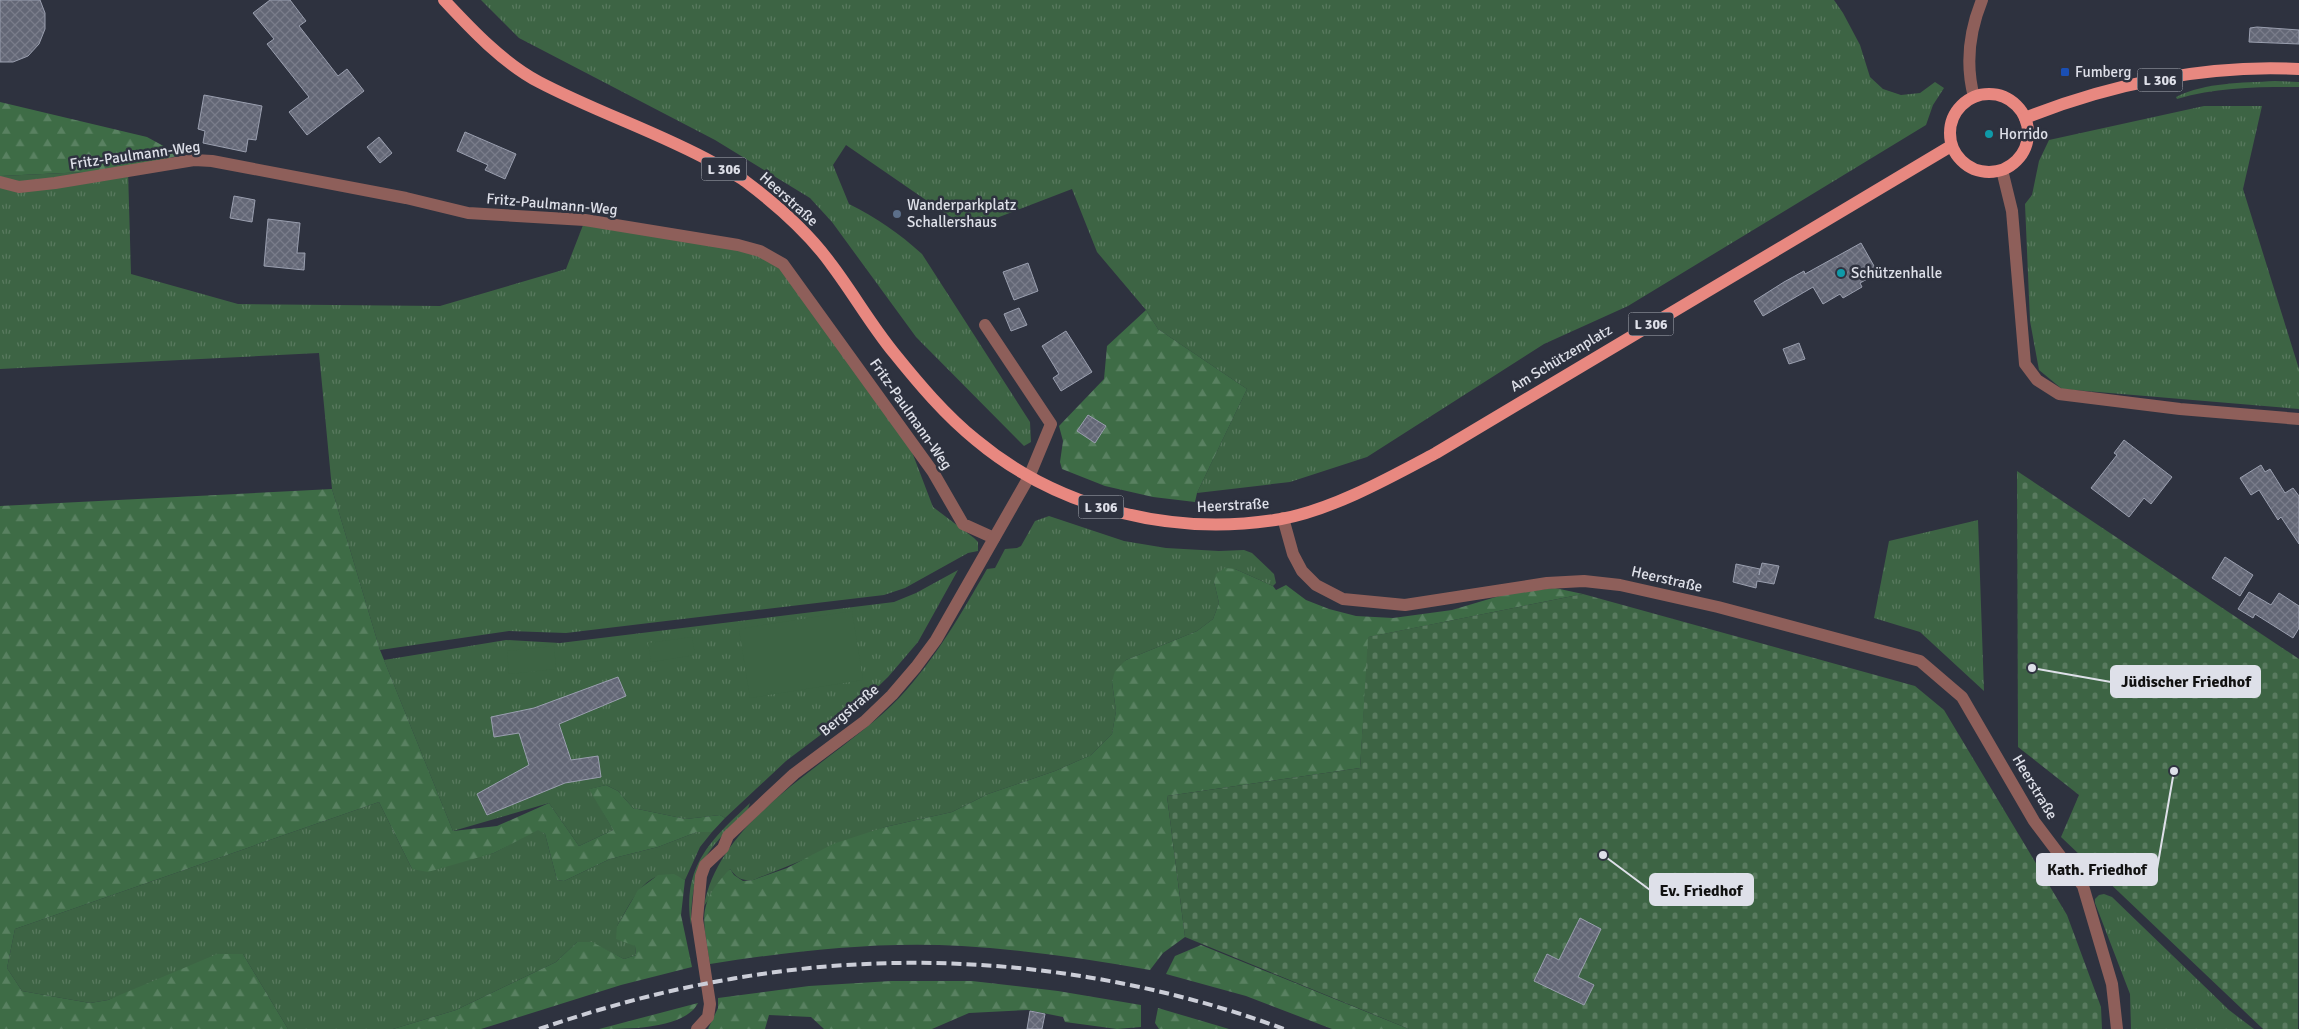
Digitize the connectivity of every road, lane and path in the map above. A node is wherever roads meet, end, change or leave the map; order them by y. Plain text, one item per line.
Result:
1 (444, 0) edge
2 (1982, 0) edge
3 (2299, 69) edge
4 (1974, 97) junction
5 (2025, 118) junction
6 (1951, 146) junction
7 (2002, 170) junction
8 (0, 182) edge
9 (985, 325) dead end
10 (2299, 419) edge
11 (1030, 477) junction
12 (1283, 518) junction
13 (994, 538) junction
14 (697, 1029) edge
15 (2118, 1029) edge

1 - 11 main road, Heerstraße / L 306
2 - 4 street
3 - 5 main road, L 306
4 - 5 main road
4 - 6 main road
5 - 7 main road
6 - 7 main road
6 - 12 main road, Am Schützenplatz / L 306
7 - 10 street
8 - 13 street, Fritz-Paulmann-Weg
9 - 11 street
11 - 12 main road, Heerstraße / L 306
11 - 13 street, Bergstraße
12 - 15 street, Heerstraße
13 - 14 street, Bergstraße

